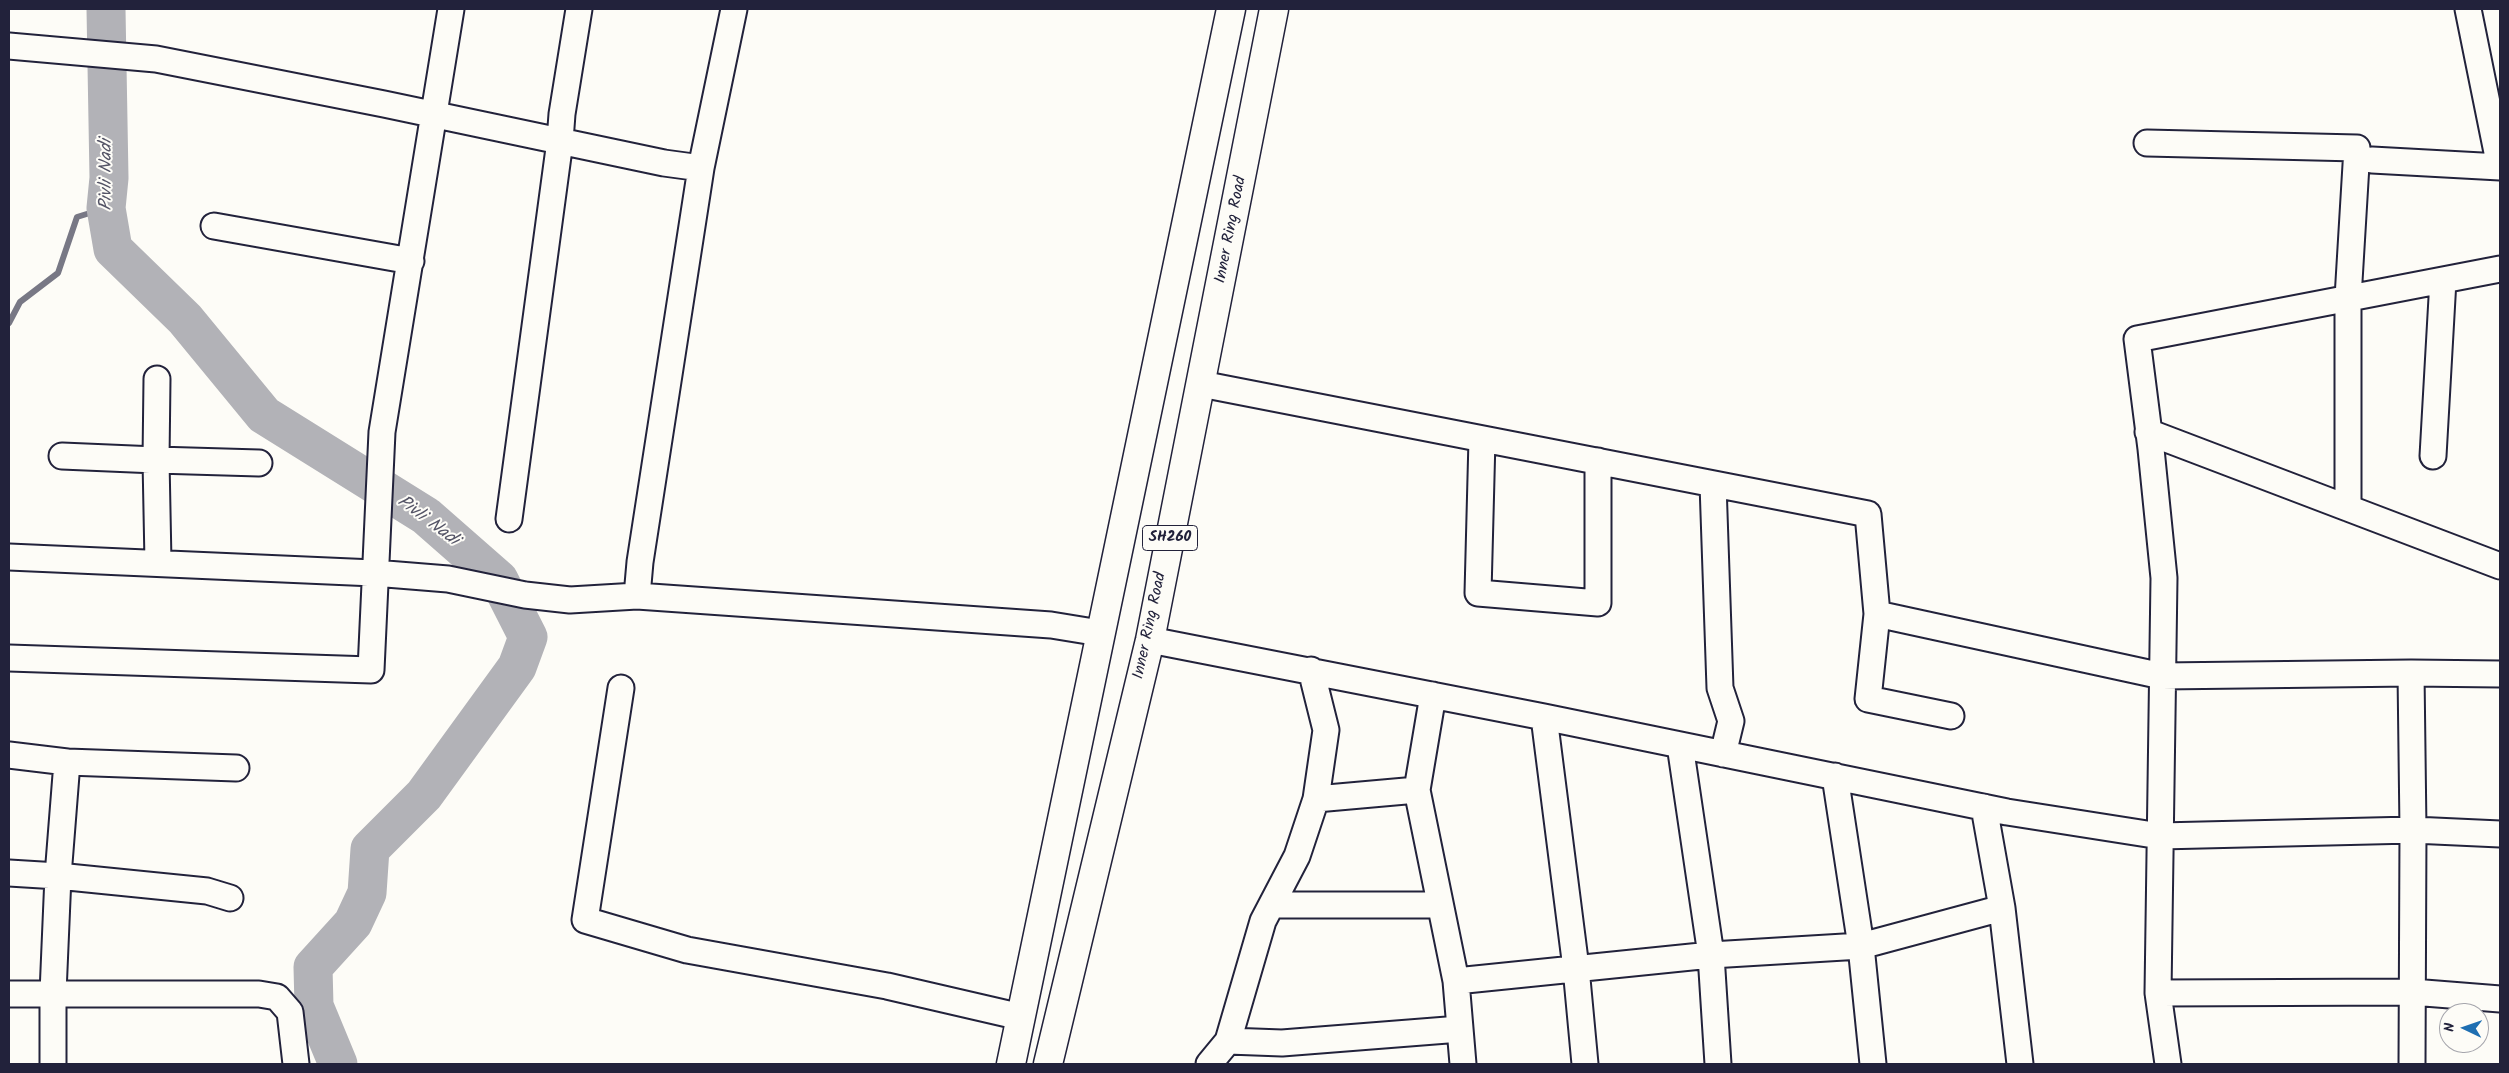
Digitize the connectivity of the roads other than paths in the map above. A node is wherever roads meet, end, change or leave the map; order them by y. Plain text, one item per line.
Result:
1 (451, 9) edge
2 (579, 9) edge
3 (734, 9) edge
4 (1231, 9) edge
5 (1274, 9) edge
6 (2468, 9) edge
7 (16, 47) edge
8 (435, 115) junction
9 (560, 141) junction
10 (2147, 143) dead end
11 (2372, 160) dead end
12 (2500, 167) edge
13 (701, 168) junction
14 (214, 226) dead end
15 (411, 261) junction
16 (2500, 269) edge
17 (2443, 280) junction
18 (2348, 298) junction
19 (157, 379) dead end
20 (1201, 384) junction
21 (2148, 432) junction
22 (1482, 439) junction
23 (62, 456) dead end
24 (2432, 456) dead end
25 (156, 460) junction
26 (1598, 461) junction
27 (258, 463) dead end
28 (1713, 484) junction
29 (2348, 508) junction
30 (509, 519) dead end
31 (9, 557) edge
32 (158, 562) junction
33 (2500, 566) edge
34 (374, 573) junction
35 (637, 596) junction
36 (1877, 614) junction
37 (1100, 633) junction
38 (1150, 640) junction
39 (9, 658) edge
40 (1311, 670) junction
41 (2411, 673) junction
42 (2500, 674) edge
43 (2162, 676) junction
44 (621, 688) dead end
45 (1433, 695) junction
46 (1951, 716) dead end
47 (1544, 717) junction
48 (1680, 745) junction
49 (1723, 754) junction
50 (9, 755) edge
51 (68, 762) junction
52 (236, 768) dead end
53 (1835, 776) junction
54 (1417, 790) junction
55 (1316, 799) junction
56 (1984, 807) junction
57 (2413, 830) junction
58 (2500, 834) edge
59 (2160, 836) junction
60 (9, 873) edge
61 (58, 876) junction
62 (230, 898) dead end
63 (1272, 905) junction
64 (1440, 905) junction
65 (2002, 908) junction
66 (1861, 946) junction
67 (1711, 955) junction
68 (1576, 968) junction
69 (1456, 982) junction
70 (2158, 992) junction
71 (2412, 992) junction
72 (53, 993) junction
73 (9, 994) edge
74 (2500, 999) edge
75 (1021, 1017) junction
76 (1460, 1029) junction
77 (1228, 1041) junction
78 (53, 1064) edge
79 (296, 1064) edge
80 (1011, 1064) edge
81 (1048, 1064) edge
82 (1209, 1064) edge
83 (1463, 1064) edge
84 (1585, 1064) edge
85 (1718, 1064) edge
86 (1873, 1064) edge
87 (2020, 1064) edge
88 (2168, 1064) edge
89 (2412, 1064) edge

1 - 8 street
2 - 9 street
3 - 13 street
4 - 37 highway, SH260
5 - 20 highway, Inner Ring Road / SH260
6 - 12 street
7 - 8 street
8 - 9 street
8 - 15 street
9 - 13 street
9 - 30 street
10 - 18 street
11 - 12 street
13 - 35 street
14 - 15 street
15 - 34 street
16 - 17 street
17 - 18 street
17 - 24 street
18 - 21 street
18 - 29 street
19 - 25 street
20 - 22 street
20 - 38 highway, Inner Ring Road / SH260
21 - 29 street
21 - 43 street
22 - 26 street
22 - 26 street
23 - 25 street
25 - 27 street
25 - 32 street
26 - 28 street
28 - 36 street
28 - 49 street
29 - 33 street
31 - 32 street
32 - 34 street
34 - 35 street
34 - 39 street
35 - 37 street
36 - 43 street
36 - 46 street
37 - 75 highway, SH260
38 - 40 street
38 - 81 highway, Inner Ring Road / SH260
40 - 45 street
40 - 55 street
41 - 42 street
41 - 43 street
41 - 57 street
43 - 59 street
44 - 75 street
45 - 47 street
45 - 54 street
47 - 48 street
47 - 68 street
48 - 49 street
48 - 67 street
49 - 53 street
50 - 51 street
51 - 52 street
51 - 61 street
53 - 56 street
53 - 66 street
54 - 55 street
54 - 64 street
55 - 63 street
56 - 59 street
56 - 65 street
57 - 58 street
57 - 59 street
57 - 71 street
59 - 70 street
60 - 61 street
61 - 62 street
61 - 72 street
63 - 64 street
63 - 77 street
64 - 69 street
65 - 66 street
65 - 87 street
66 - 67 street
66 - 86 street
67 - 68 street
67 - 85 street
68 - 69 street
68 - 84 street
69 - 76 street
70 - 71 street
70 - 88 street
71 - 74 street
71 - 89 street
72 - 73 street
72 - 78 street
72 - 79 street
75 - 80 highway, SH260
76 - 77 street
76 - 83 street
77 - 82 street

